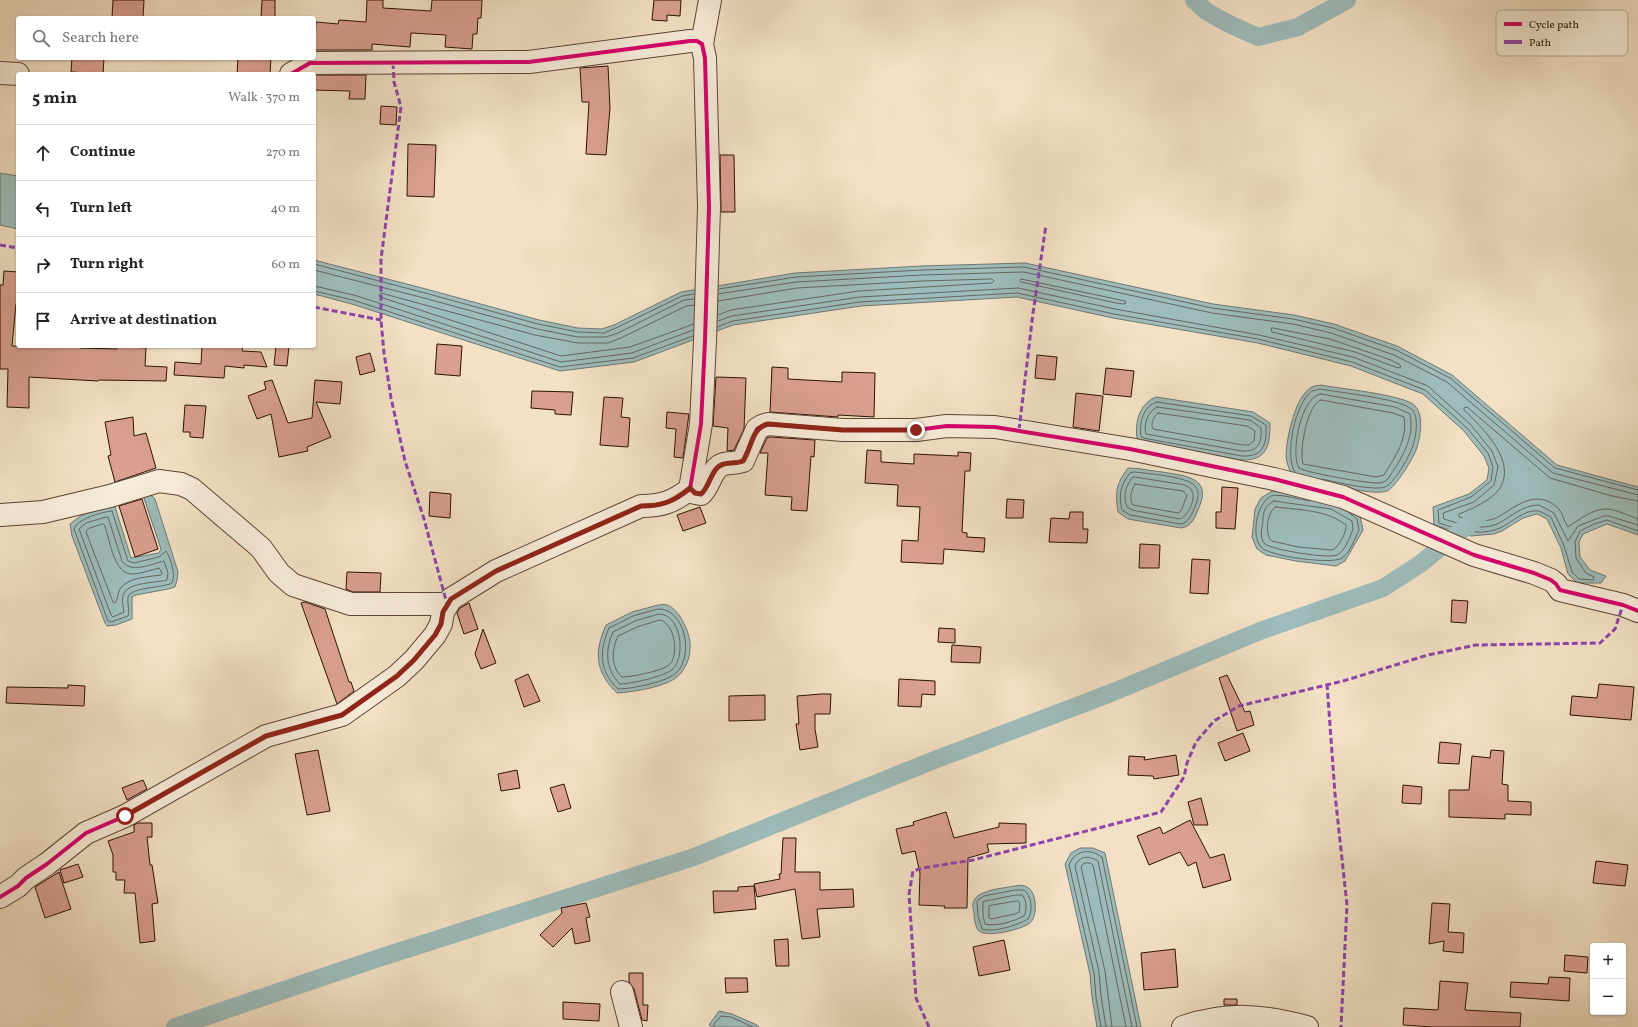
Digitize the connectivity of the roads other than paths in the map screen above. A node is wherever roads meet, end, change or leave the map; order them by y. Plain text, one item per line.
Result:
1 (710, 0) edge
2 (702, 44) junction
3 (294, 72) edge
4 (0, 73) edge
5 (16, 74) edge
6 (690, 488) junction
7 (0, 515) edge
8 (447, 604) junction
9 (1638, 611) edge
10 (0, 897) edge
11 (622, 992) dead end
12 (631, 1027) edge
13 (1183, 1027) edge
14 (1307, 1027) edge

1 - 2 street
2 - 3 street
2 - 6 street
4 - 5 street
6 - 8 street
6 - 9 street
7 - 8 street
8 - 10 street
11 - 12 street
13 - 14 street

